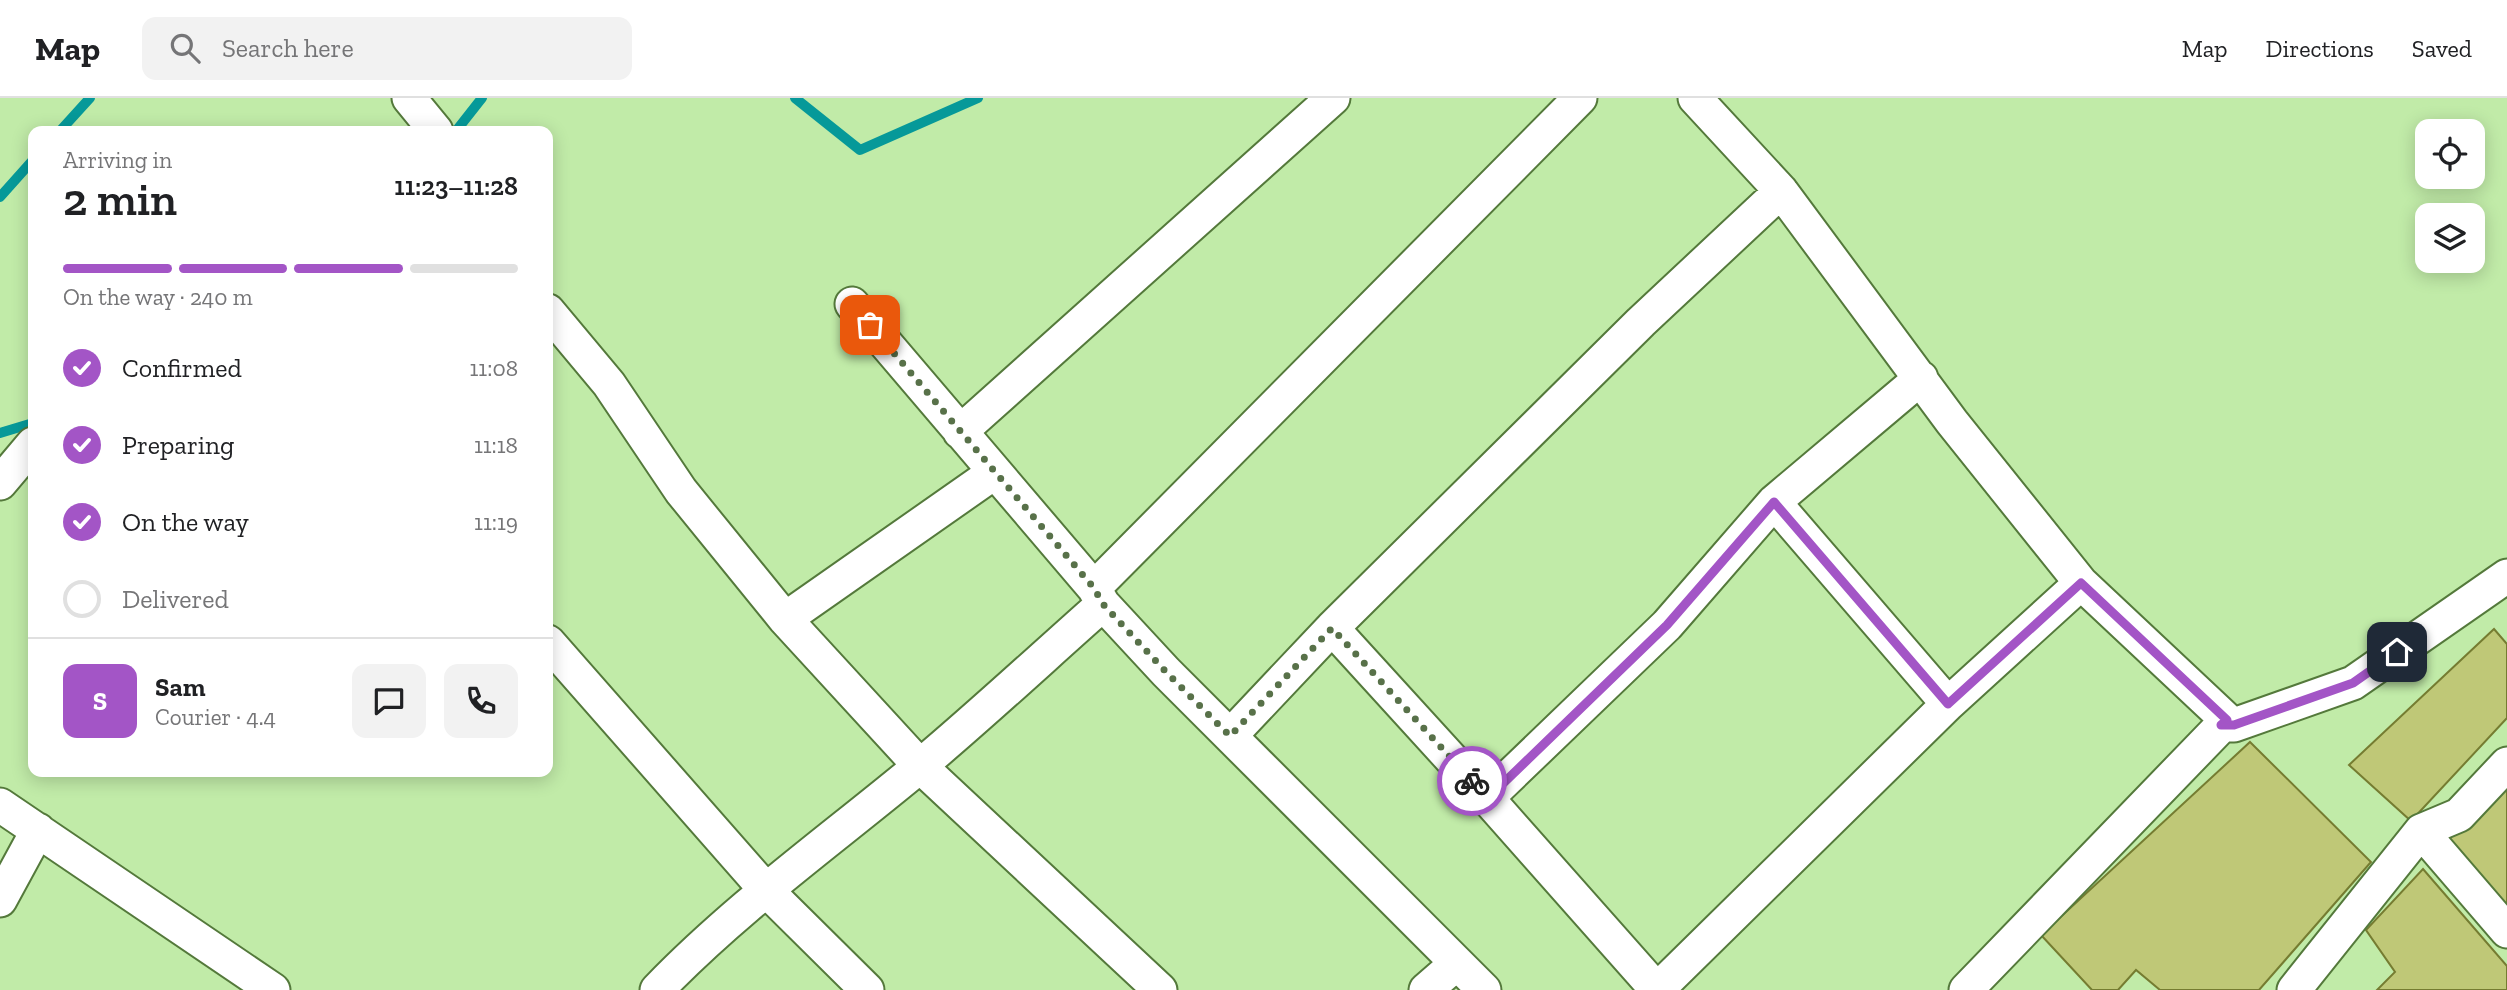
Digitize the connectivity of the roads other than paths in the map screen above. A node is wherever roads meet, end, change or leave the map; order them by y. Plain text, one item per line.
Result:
1 (409, 98) edge
2 (1333, 98) edge
3 (1580, 98) edge
4 (1695, 98) edge
5 (432, 126) edge
6 (1781, 191) junction
7 (852, 304) dead end
8 (553, 317) edge
9 (1921, 378) junction
10 (960, 432) junction
11 (28, 450) edge
12 (995, 472) junction
13 (0, 483) edge
14 (1774, 502) junction
15 (2507, 576) edge
16 (2081, 583) junction
17 (1098, 596) junction
18 (785, 619) junction
19 (1332, 628) junction
20 (553, 648) edge
21 (1948, 704) junction
22 (2221, 725) junction
23 (1230, 736) junction
24 (2507, 764) edge
25 (920, 766) junction
26 (1488, 798) junction
27 (0, 805) edge
28 (38, 830) junction
29 (2421, 831) junction
30 (766, 890) junction
31 (0, 900) edge
32 (2507, 931) edge
33 (1457, 963) junction
34 (274, 990) edge
35 (657, 990) edge
36 (867, 990) edge
37 (1160, 990) edge
38 (1426, 990) edge
39 (1484, 990) edge
40 (1657, 990) edge
41 (1966, 990) edge
42 (2294, 990) edge

1 - 5 street
2 - 10 street
3 - 17 street
4 - 6 street
6 - 9 street
6 - 19 street
7 - 10 street
8 - 18 street
9 - 14 street
9 - 16 street
10 - 12 street
11 - 13 street
12 - 17 street
12 - 18 street
14 - 21 street
14 - 26 street
15 - 22 street
16 - 21 street
16 - 22 street
17 - 23 street
17 - 25 street
18 - 25 street
19 - 23 street
19 - 26 street
20 - 30 street
21 - 40 street
22 - 41 street
23 - 33 street
24 - 29 street
25 - 30 street
25 - 37 street
26 - 40 street
27 - 28 street
28 - 31 street
28 - 34 street
29 - 32 street
29 - 42 street
30 - 35 street
30 - 36 street
33 - 38 street
33 - 39 street

